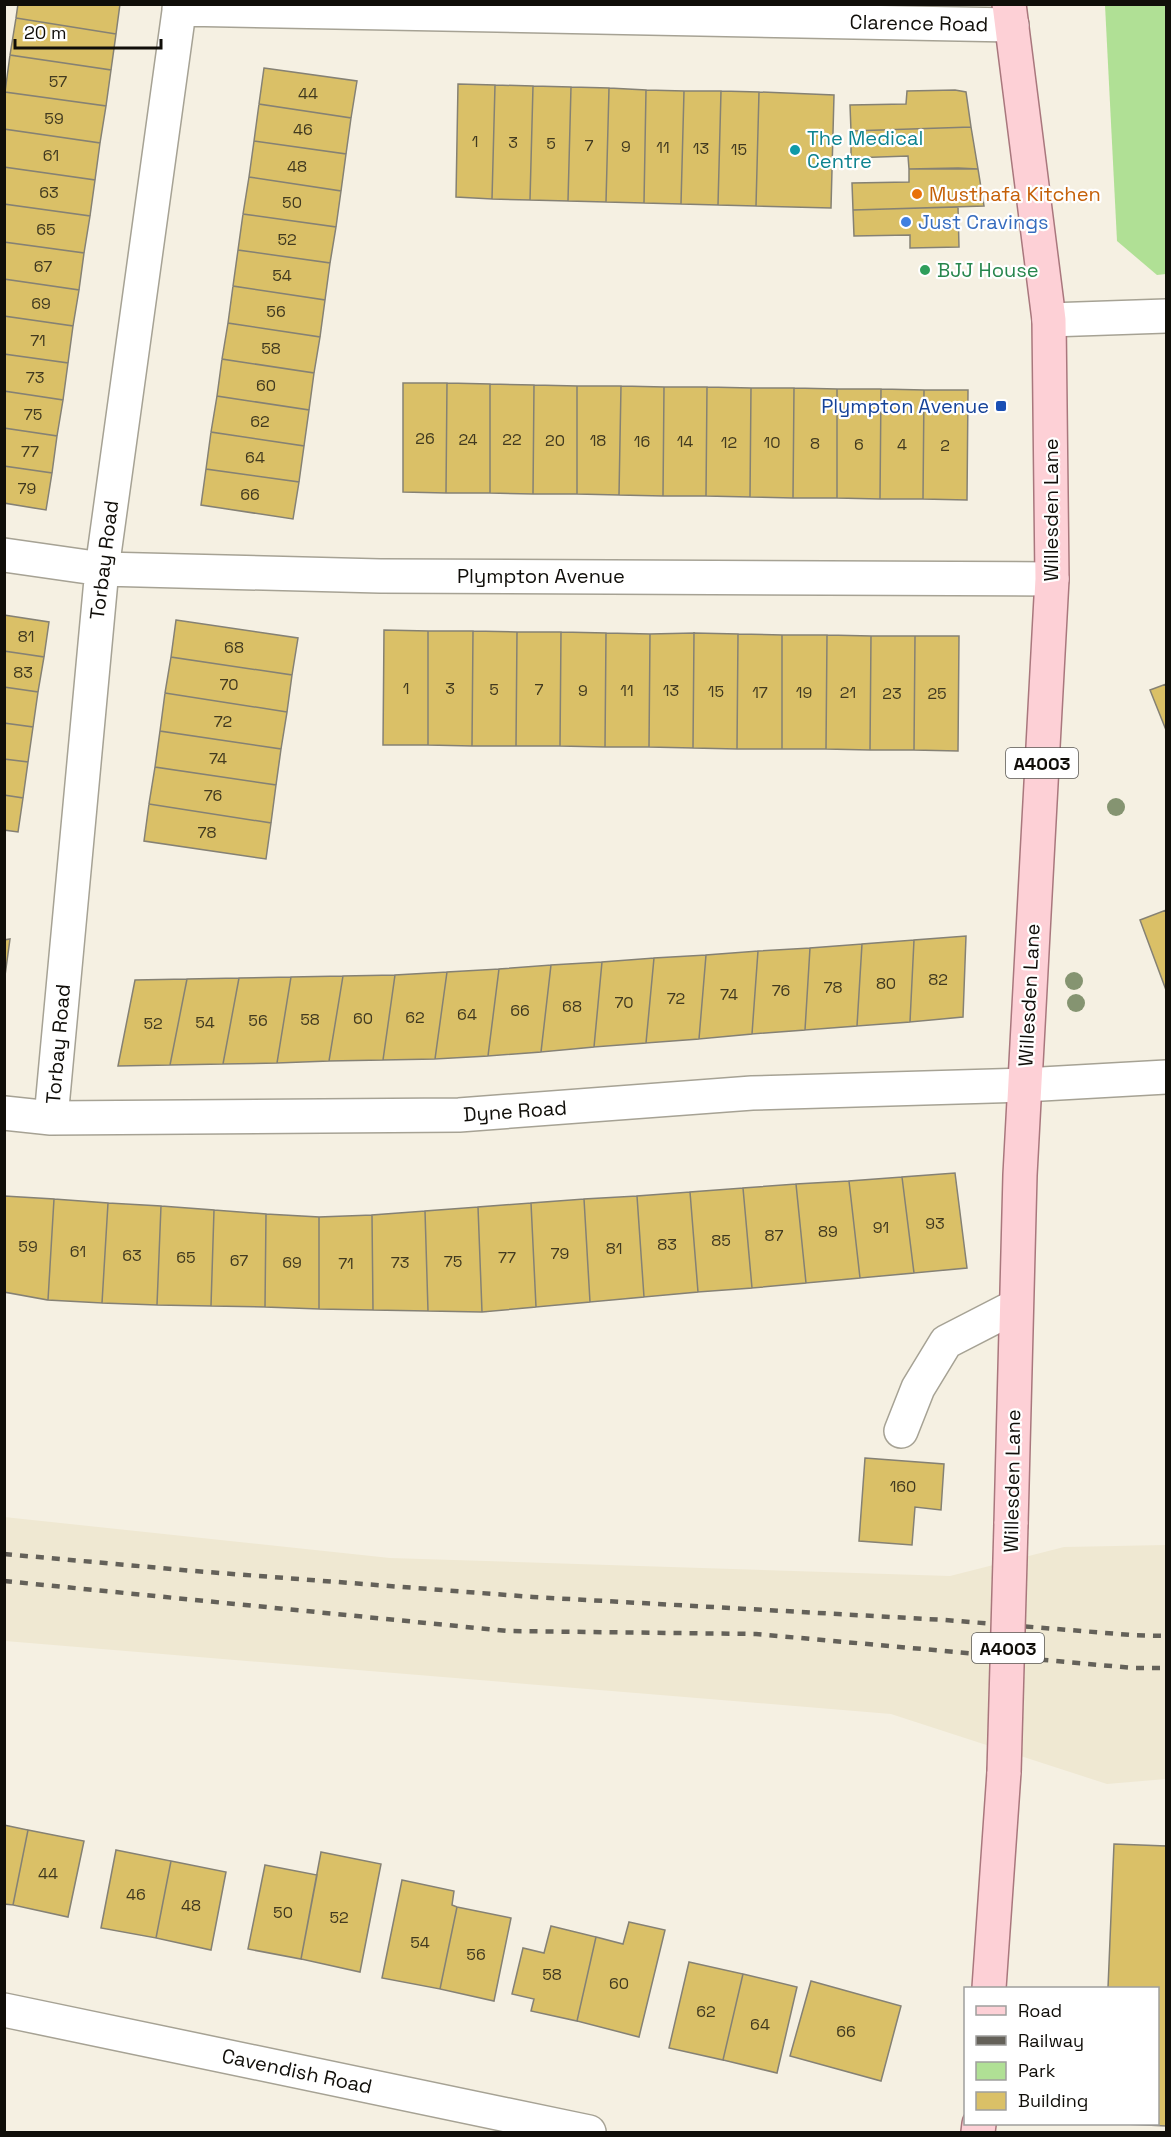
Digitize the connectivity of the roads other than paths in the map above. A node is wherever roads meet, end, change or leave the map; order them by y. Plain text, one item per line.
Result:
1 (179, 7) edge
2 (706, 12) edge
3 (1010, 15) edge
4 (1167, 316) edge
5 (1049, 321) junction
6 (4, 555) edge
7 (102, 569) junction
8 (1052, 579) junction
9 (1167, 1077) edge
10 (1024, 1084) junction
11 (4, 1113) edge
12 (51, 1118) junction
13 (1016, 1306) junction
14 (901, 1431) dead end
15 (989, 1987) edge
16 (4, 2010) edge
17 (589, 2133) edge

1 - 2 street, Clarence Road
1 - 7 street, Torbay Road
2 - 3 street, Clarence Road
3 - 5 main road, Willesden Lane / A4003
4 - 5 street
5 - 8 main road, Willesden Lane / A4003
6 - 7 street, Plympton Avenue
7 - 8 street, Plympton Avenue
7 - 12 street, Torbay Road
8 - 10 main road, Willesden Lane / A4003
9 - 10 street, Dyne Road
10 - 12 street, Dyne Road
10 - 13 main road, Willesden Lane / A4003
11 - 12 street, Dyne Road
13 - 14 street
13 - 15 main road, Willesden Lane / A4003, bridge
16 - 17 street, Cavendish Road

